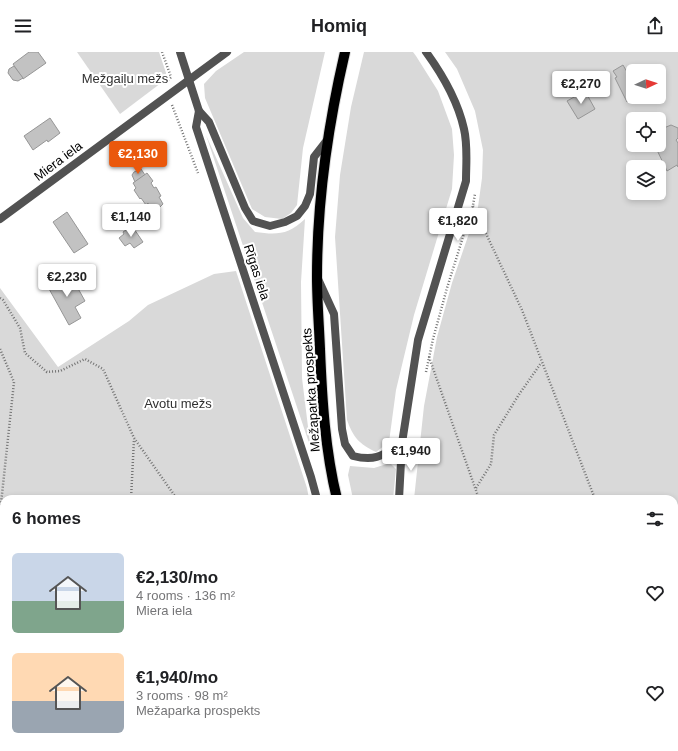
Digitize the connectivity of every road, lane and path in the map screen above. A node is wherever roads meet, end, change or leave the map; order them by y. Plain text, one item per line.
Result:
1 (162, 52) edge
2 (180, 52) edge
3 (227, 52) edge
4 (345, 52) edge
5 (426, 52) edge
6 (189, 78) junction
7 (168, 96) junction
8 (198, 111) junction
9 (328, 138) junction
10 (473, 206) dead end
11 (0, 220) edge
12 (317, 278) junction
13 (0, 298) edge
14 (0, 349) edge
15 (429, 356) dead end
16 (541, 363) junction
17 (134, 438) junction
18 (402, 443) junction
19 (475, 488) junction
20 (2, 495) edge
21 (130, 495) edge
22 (174, 495) edge
23 (316, 495) edge
24 (336, 495) edge
25 (399, 495) edge
26 (478, 495) edge
27 (593, 495) edge

1 - 7 path
2 - 6 street, Rīgas iela
3 - 6 street, Miera iela
4 - 9 main road, Mežaparka prospekts
5 - 18 street
6 - 7 street, Miera iela
6 - 8 street, Rīgas iela
7 - 11 street, Miera iela
8 - 9 street, Mežaparka prospekts
8 - 23 street, Rīgas iela
9 - 12 main road, Mežaparka prospekts
10 - 16 path
12 - 18 street, Mežaparka prospekts
12 - 24 main road, Mežaparka prospekts
13 - 17 path
14 - 20 path
15 - 19 path
16 - 19 path
16 - 27 path
17 - 21 path
17 - 22 path
18 - 25 street
19 - 26 path

